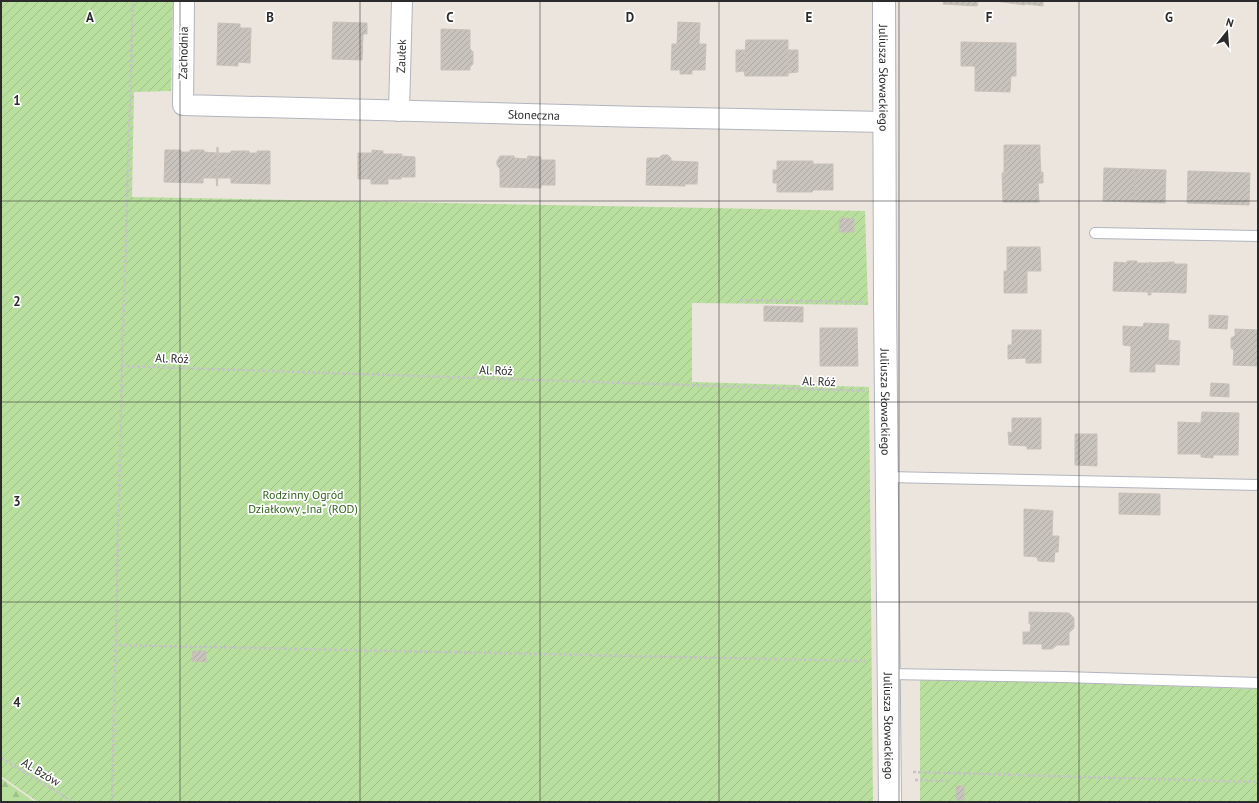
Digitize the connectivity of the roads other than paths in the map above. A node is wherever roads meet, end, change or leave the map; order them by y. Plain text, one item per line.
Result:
1 (184, 1) edge
2 (402, 1) edge
3 (884, 1) edge
4 (182, 105) joint
5 (399, 111) junction
6 (885, 122) junction
7 (1095, 233) dead end
8 (1258, 236) edge
9 (887, 477) junction
10 (1258, 485) edge
11 (889, 674) junction
12 (1258, 683) edge
13 (890, 802) edge

1 - 4 street, Zachodnia
2 - 5 street, Zaułek
3 - 6 street, Juliusza Słowackiego
4 - 5 street, Słoneczna
5 - 6 street, Słoneczna
6 - 9 street, Juliusza Słowackiego
7 - 8 lane
9 - 10 lane
9 - 11 street, Juliusza Słowackiego
11 - 12 lane
11 - 13 street, Juliusza Słowackiego

